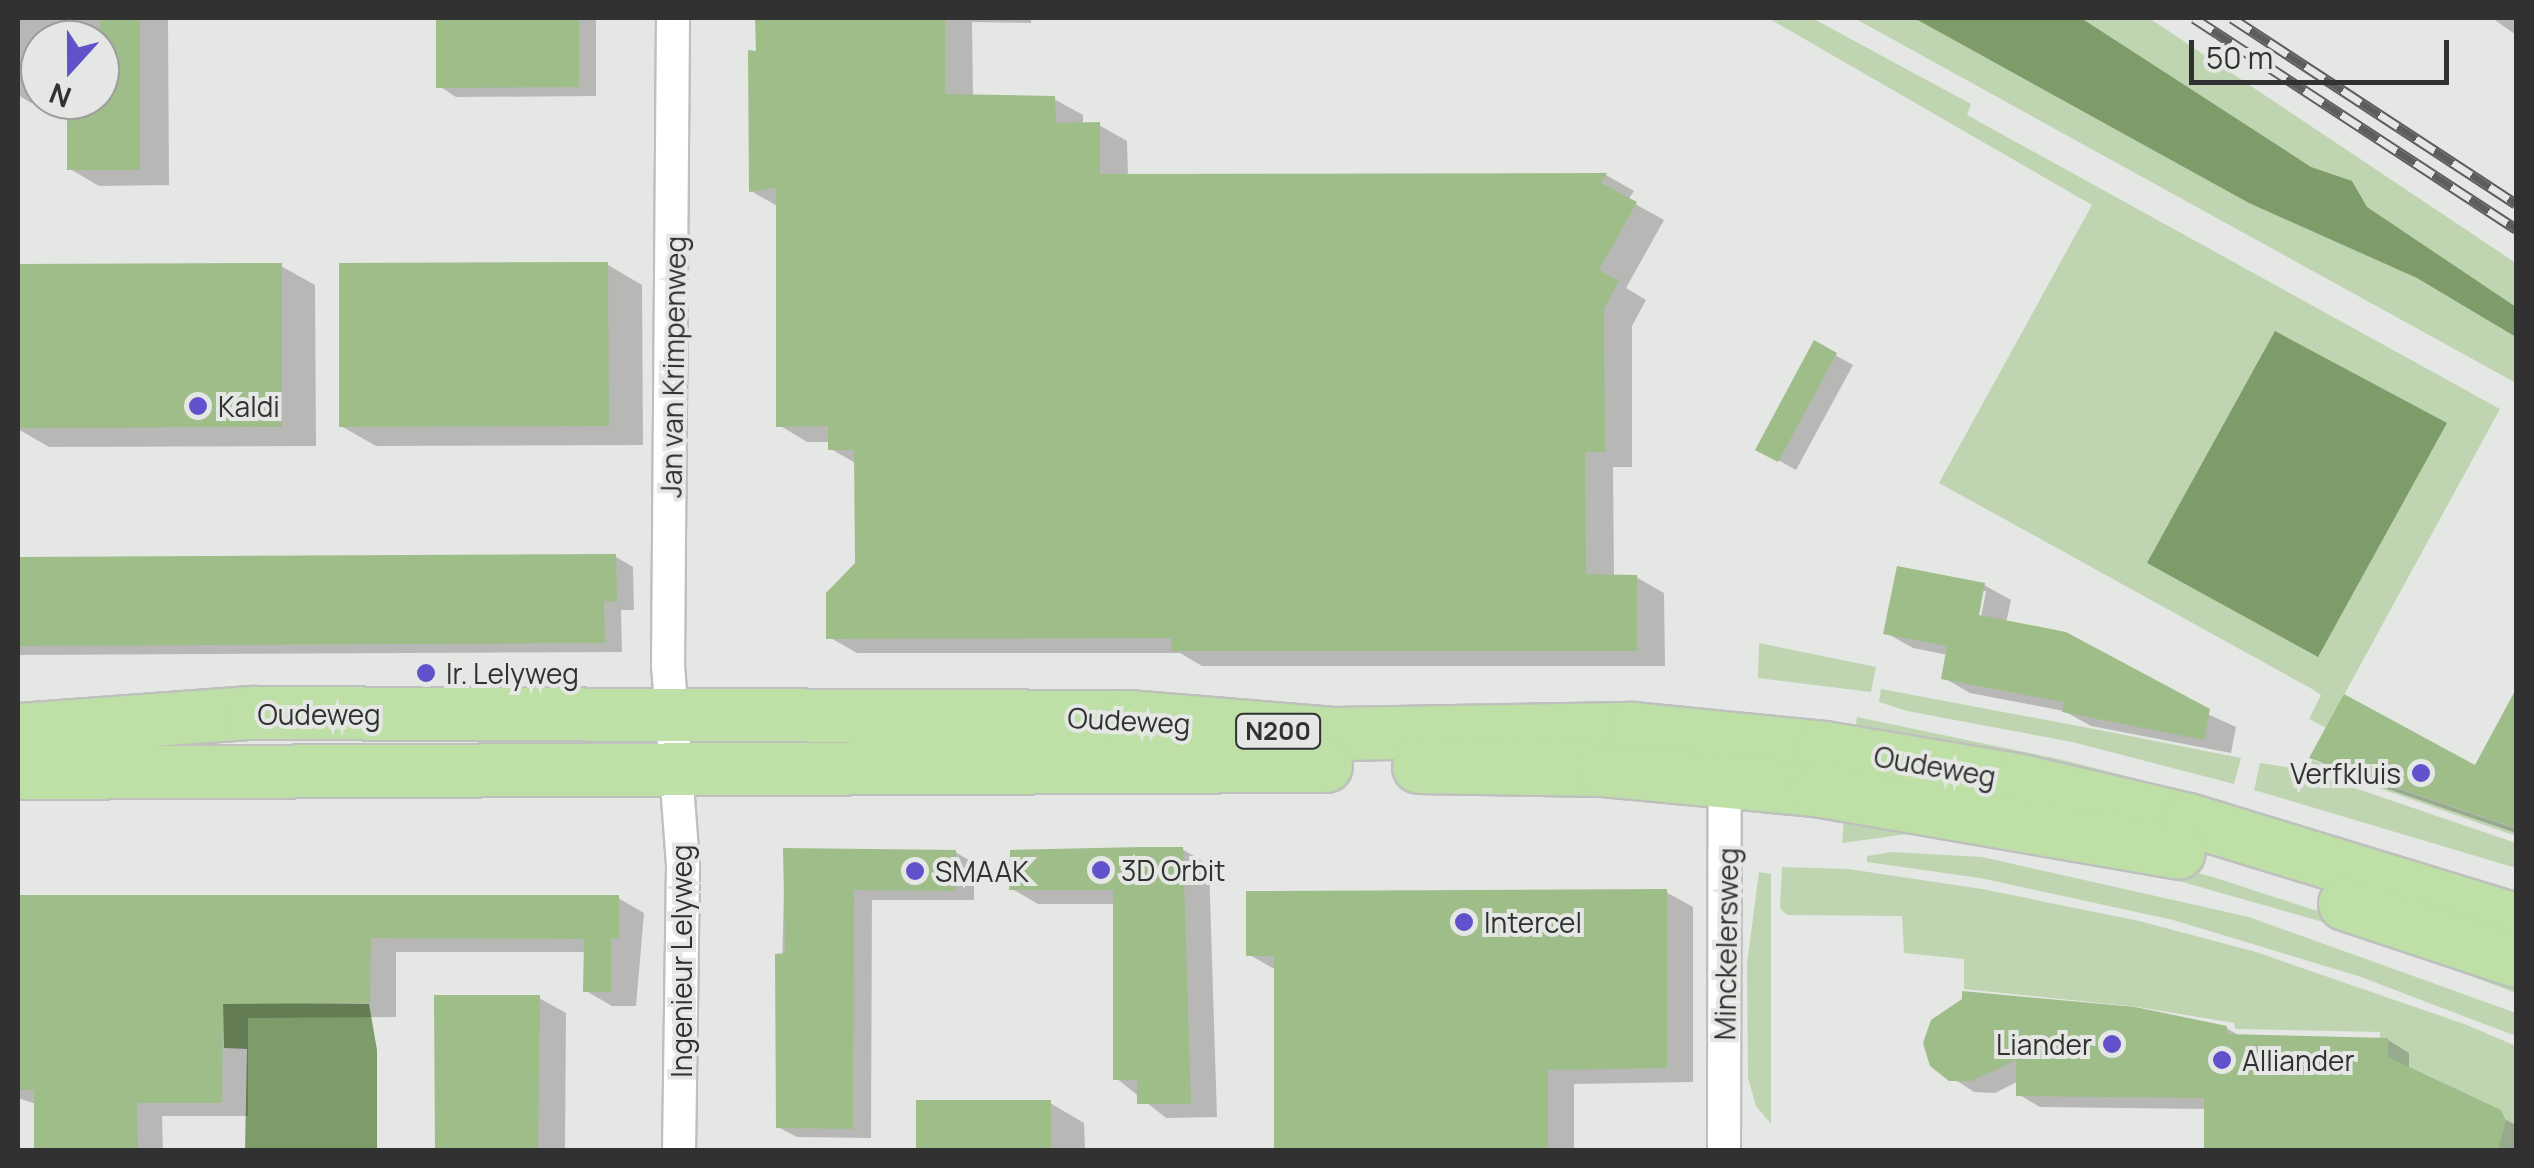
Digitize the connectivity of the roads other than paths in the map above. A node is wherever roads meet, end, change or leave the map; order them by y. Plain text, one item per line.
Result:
1 (673, 18) edge
2 (673, 716) junction
3 (18, 730) edge
4 (1724, 759) junction
5 (678, 771) junction
6 (18, 773) edge
7 (2516, 920) edge
8 (2516, 961) edge
9 (680, 1150) edge
10 (1724, 1150) edge

1 - 2 street, Jan van Krimpenweg
2 - 3 main road, Oudeweg / N200
2 - 4 main road, Oudeweg / N200
2 - 5 street, Jan van Krimpenweg
4 - 5 main road, Oudeweg / N200
4 - 7 main road, Oudeweg / N200
4 - 8 main road, Oudeweg / N200
4 - 10 street, Minckelersweg
5 - 6 main road, Oudeweg / N200
5 - 9 street, Ingenieur Lelyweg

